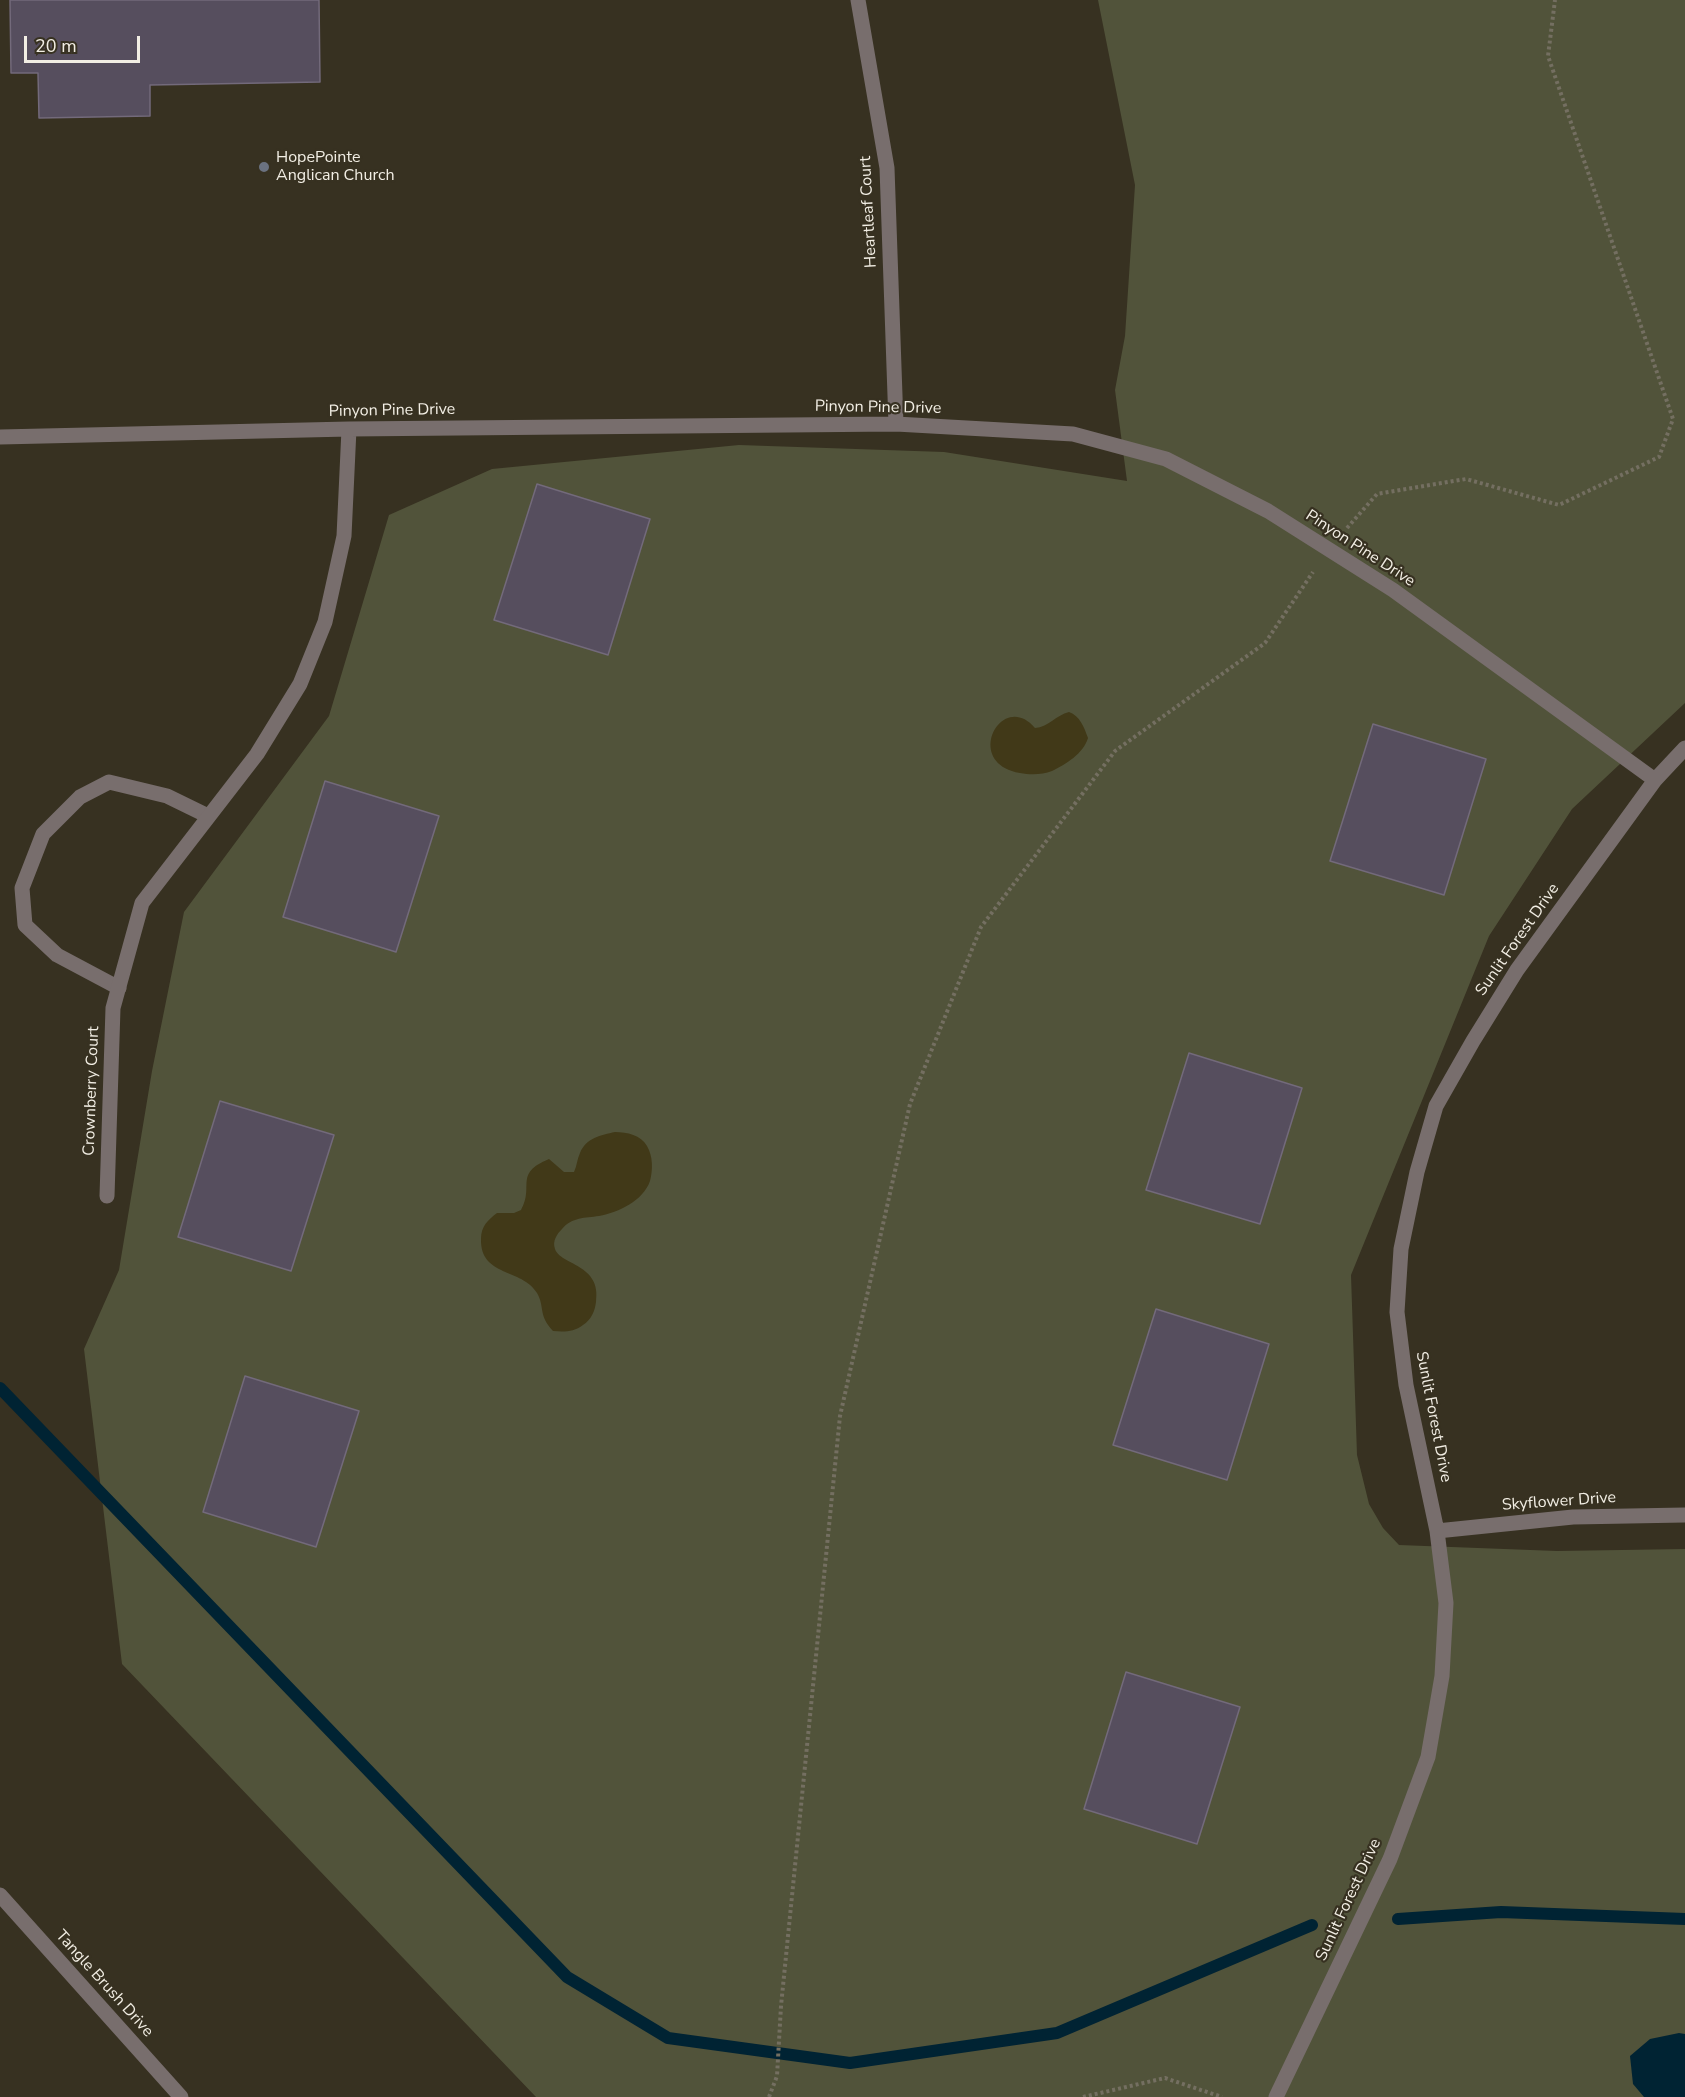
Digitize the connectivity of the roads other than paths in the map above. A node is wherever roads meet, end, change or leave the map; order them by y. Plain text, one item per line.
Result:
1 (858, 0) edge
2 (896, 424) junction
3 (349, 429) junction
4 (0, 437) edge
5 (1685, 748) edge
6 (1655, 780) junction
7 (208, 816) junction
8 (119, 988) junction
9 (107, 1196) dead end
10 (1685, 1515) edge
11 (1437, 1531) junction
12 (0, 1895) edge
13 (181, 2097) edge
14 (1276, 2097) edge

1 - 2 street, Heartleaf Court
2 - 3 street, Pinyon Pine Drive
2 - 6 street, Pinyon Pine Drive
3 - 4 street, Pinyon Pine Drive
3 - 7 street, Crownberry Court
5 - 6 street, Sunlit Forest Drive
6 - 11 street, Sunlit Forest Drive
7 - 8 street, Crownberry Court
7 - 8 street
8 - 9 street, Crownberry Court
10 - 11 street, Skyflower Drive
11 - 14 street, Sunlit Forest Drive
12 - 13 street, Tangle Brush Drive

